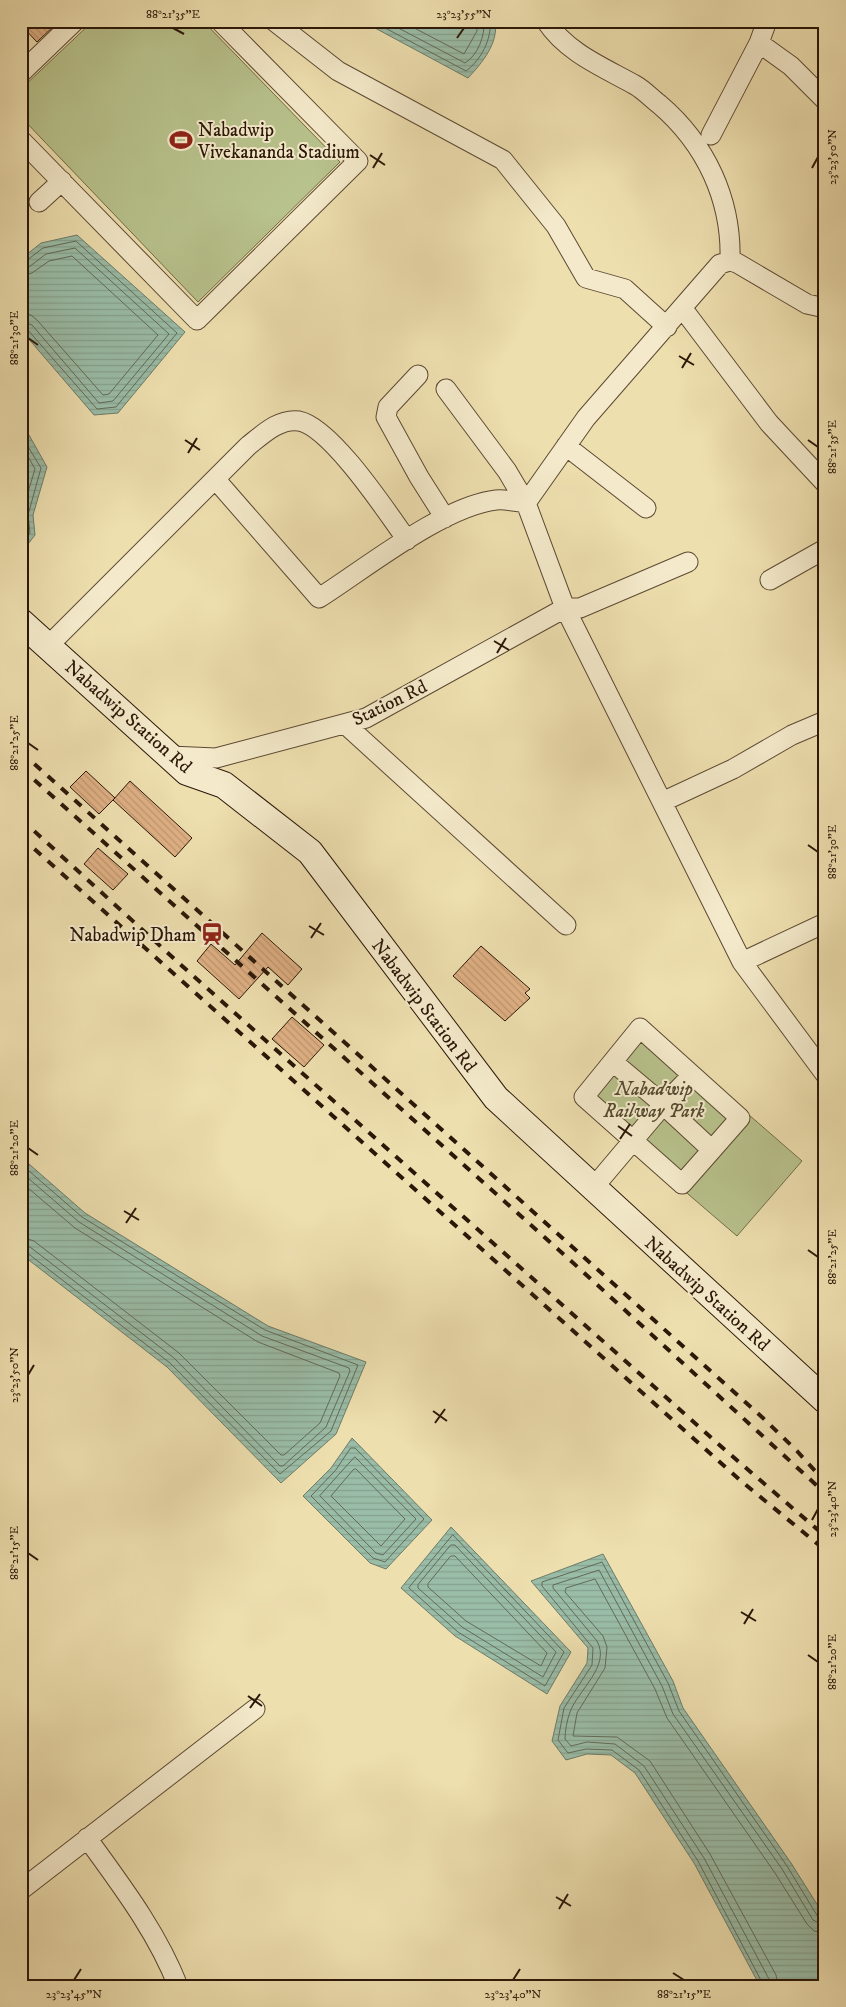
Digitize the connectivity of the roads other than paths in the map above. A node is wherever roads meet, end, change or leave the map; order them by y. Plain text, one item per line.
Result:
1 (75, 21) edge
2 (220, 21) edge
3 (274, 21) edge
4 (546, 21) edge
5 (767, 21) edge
6 (759, 43) junction
7 (21, 73) edge
8 (825, 100) edge
9 (711, 135) dead end
10 (21, 140) edge
11 (62, 181) junction
12 (39, 202) dead end
13 (730, 261) junction
14 (825, 308) edge
15 (683, 309) junction
16 (667, 327) junction
17 (418, 375) dead end
18 (446, 389) dead end
19 (566, 446) junction
20 (216, 480) junction
21 (825, 484) edge
22 (526, 502) junction
23 (646, 508) dead end
24 (446, 518) junction
25 (408, 540) junction
26 (825, 550) edge
27 (688, 562) dead end
28 (770, 580) dead end
29 (565, 608) junction
30 (21, 622) edge
31 (48, 646) junction
32 (825, 721) edge
33 (345, 724) junction
34 (170, 756) junction
35 (662, 802) junction
36 (825, 923) edge
37 (566, 924) dead end
38 (742, 962) junction
39 (613, 1062) junction
40 (825, 1074) edge
41 (692, 1075) junction
42 (663, 1105) junction
43 (634, 1141) junction
44 (712, 1150) junction
45 (593, 1188) junction
46 (825, 1400) edge
47 (255, 1709) dead end
48 (88, 1838) junction
49 (21, 1890) edge
50 (178, 1986) edge

1 - 7 street
2 - 11 street
3 - 16 street
4 - 13 street
5 - 6 street
6 - 8 street
6 - 9 street
10 - 11 street
11 - 12 street
13 - 14 street
13 - 15 street
15 - 16 street
15 - 21 street
16 - 19 street
17 - 24 street
18 - 22 street
19 - 22 street
19 - 23 street
20 - 25 street
20 - 25 street
20 - 31 street
22 - 24 street
22 - 29 street
24 - 25 street
26 - 28 street
27 - 29 street, Station Rd
29 - 33 street, Station Rd
29 - 35 street
30 - 31 main road, Nabadwip Station Rd
31 - 34 main road, Nabadwip Station Rd
32 - 35 street
33 - 34 street, Station Rd
33 - 37 street
34 - 45 main road, Nabadwip Station Rd
35 - 38 street
36 - 38 street
38 - 40 street
39 - 41 street
39 - 42 street
39 - 43 street
41 - 42 street
41 - 44 street
42 - 43 street
42 - 44 street
43 - 44 street
43 - 45 street
45 - 46 main road, Nabadwip Station Rd
47 - 48 street
48 - 49 street
48 - 50 street

